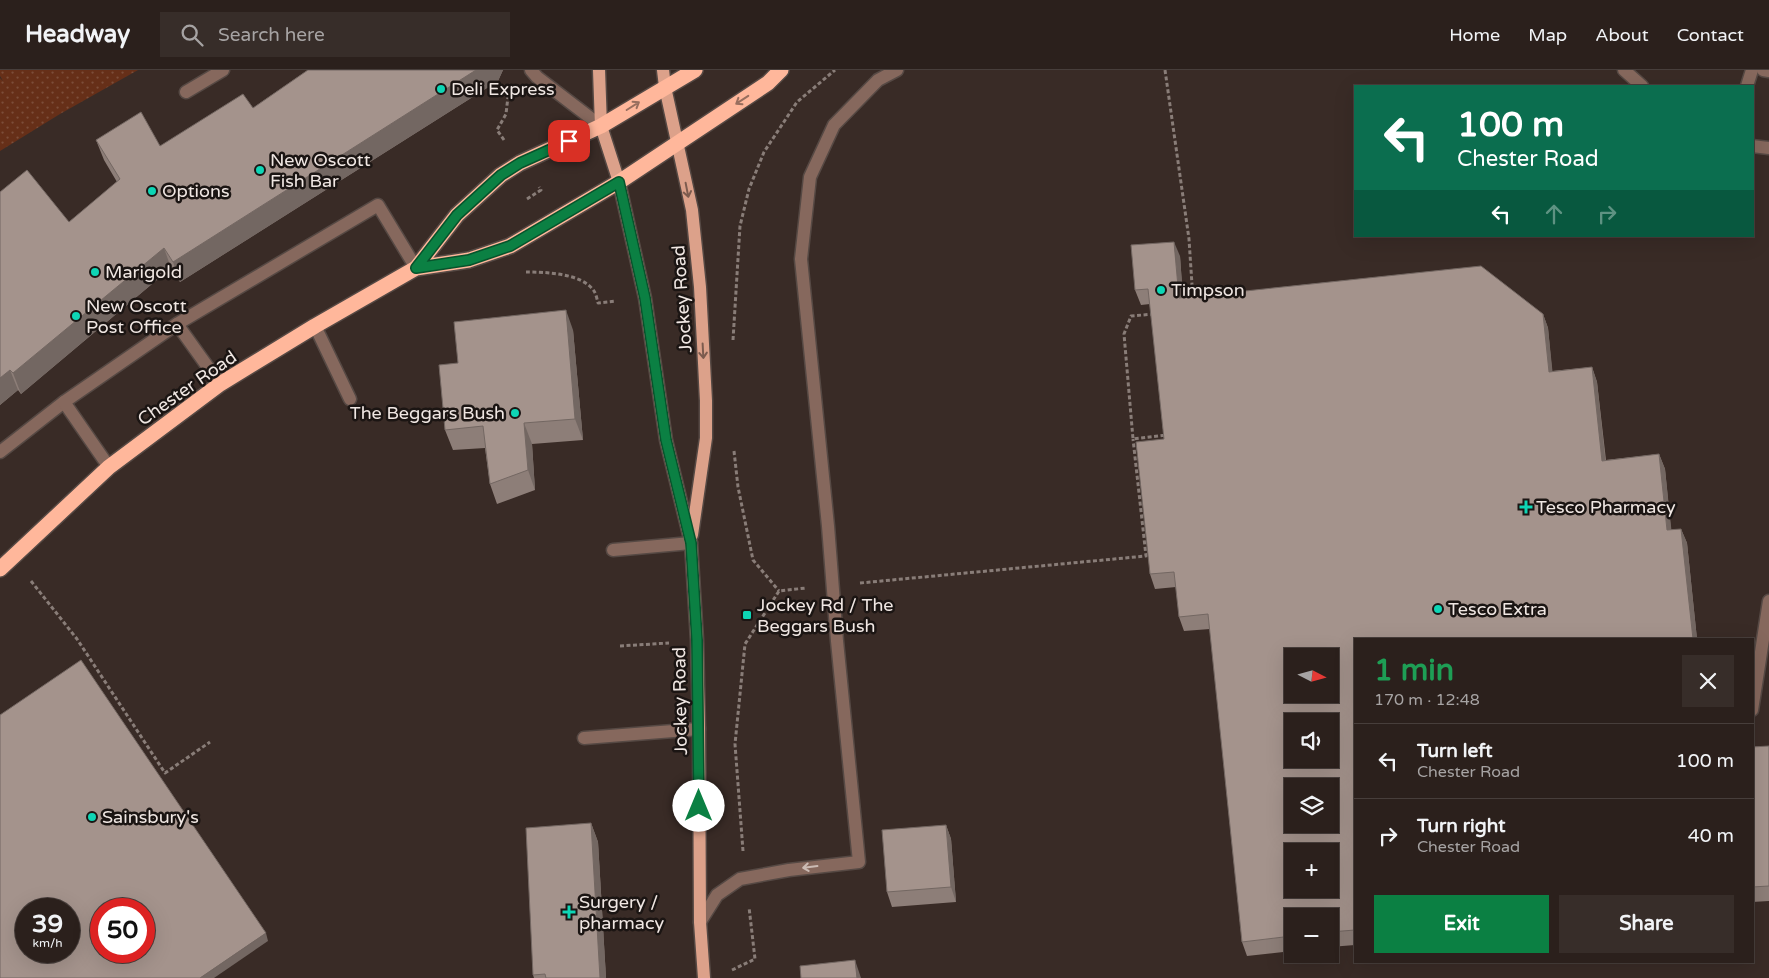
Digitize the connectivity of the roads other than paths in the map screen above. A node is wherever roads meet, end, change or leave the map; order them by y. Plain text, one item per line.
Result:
1 (223, 70) edge
2 (531, 70) edge
3 (599, 70) edge
4 (664, 70) edge
5 (695, 70) edge
6 (781, 70) edge
7 (897, 70) edge
8 (1624, 70) edge
9 (1752, 70) edge
10 (1762, 70) edge
11 (1769, 71) edge
12 (1641, 85) edge
13 (1747, 85) edge
14 (665, 87) junction
15 (186, 92) dead end
16 (601, 126) junction
17 (678, 142) junction
18 (1754, 146) edge
19 (1769, 148) edge
20 (619, 182) junction
21 (416, 268) junction
22 (177, 324) junction
23 (315, 326) junction
24 (220, 384) junction
25 (350, 399) dead end
26 (64, 402) junction
27 (0, 452) edge
28 (109, 467) junction
29 (691, 543) junction
30 (613, 550) dead end
31 (0, 569) edge
32 (1769, 601) edge
33 (1754, 697) edge
34 (699, 729) junction
35 (584, 738) dead end
36 (700, 922) junction
37 (704, 978) edge

1 - 15 street
2 - 16 street
3 - 16 main road, Jockey Road
4 - 14 main road, Jockey Road
5 - 14 highway, Chester Road
6 -> 17 highway, Chester Road
7 -> 36 street
8 - 12 street
9 - 13 street
10 - 11 street
16 -> 14 highway, Chester Road
14 - 17 main road, Jockey Road
16 - 20 main road, Jockey Road
16 - 21 highway, Chester Road
17 - 20 highway, Chester Road
17 -> 29 main road, Jockey Road
18 - 19 street
20 - 21 highway, Chester Road
20 - 29 main road, Jockey Road
21 - 22 street
21 - 23 highway, Chester Road
22 - 24 street
22 - 26 street
23 - 24 highway, Chester Road
23 - 25 street
24 - 28 highway, Chester Road
26 - 27 street
26 - 28 street
28 - 31 highway, Chester Road
29 - 30 street
29 - 34 main road, Jockey Road
32 - 33 street
34 - 35 street
34 - 36 main road, Jockey Road
36 - 37 main road, Jockey Road

